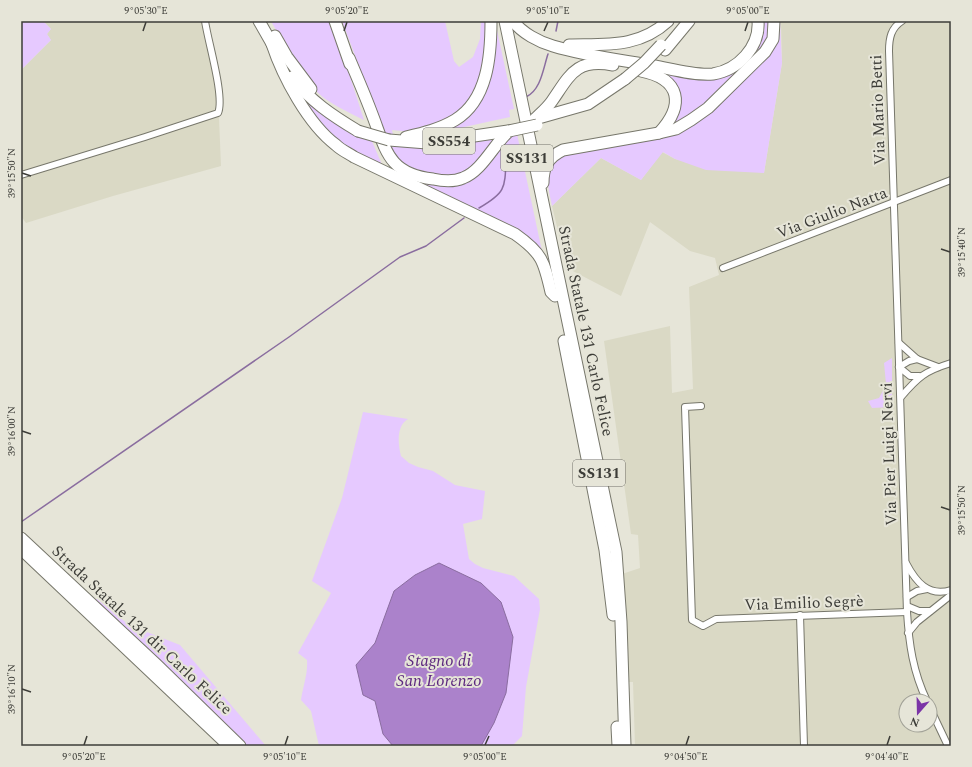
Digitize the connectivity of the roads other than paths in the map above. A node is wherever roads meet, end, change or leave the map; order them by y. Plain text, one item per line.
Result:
1 (205, 21) edge
2 (259, 21) edge
3 (267, 21) edge
4 (336, 21) edge
5 (492, 21) edge
6 (499, 21) edge
7 (505, 21) edge
8 (512, 21) edge
9 (668, 21) edge
10 (680, 21) edge
11 (689, 21) edge
12 (758, 21) edge
13 (774, 21) edge
14 (902, 21) edge
15 (272, 44) junction
16 (552, 46) junction
17 (663, 48) junction
18 (349, 58) junction
19 (533, 122) junction
20 (358, 126) junction
21 (507, 128) junction
22 (659, 133) junction
23 (388, 136) junction
24 (406, 137) junction
25 (21, 175) edge
26 (395, 177) junction
27 (951, 180) edge
28 (894, 203) junction
29 (543, 205) junction
30 (723, 268) dead end
31 (555, 296) junction
32 (899, 343) junction
33 (917, 359) junction
34 (951, 363) edge
35 (938, 366) junction
36 (899, 367) junction
37 (919, 376) junction
38 (901, 397) junction
39 (701, 406) dead end
40 (21, 538) edge
41 (21, 549) edge
42 (906, 562) junction
43 (927, 589) junction
44 (951, 590) edge
45 (951, 595) edge
46 (906, 597) junction
47 (907, 609) junction
48 (930, 611) junction
49 (800, 615) junction
50 (908, 633) junction
51 (923, 693) edge
52 (938, 725) edge
53 (617, 732) junction
54 (229, 746) edge
55 (240, 746) edge
56 (614, 746) edge
57 (618, 746) edge
58 (625, 746) edge
59 (804, 746) edge
60 (948, 746) edge

1 - 25 street
2 - 15 highway, SS554
3 - 20 highway, SS554
4 - 18 highway
5 - 24 highway
6 - 31 highway, Strada Statale 131 Carlo Felice / SS131
7 - 29 highway, Strada Statale 131 Carlo Felice / SS131
8 - 16 highway
9 - 16 highway
10 - 17 highway, SS554
11 - 17 highway, SS554
12 - 16 highway
13 - 22 highway
14 - 28 street, Via Mario Betti
15 - 20 highway, SS554
15 - 26 highway
17 - 19 highway, SS554, bridge
18 - 21 highway
18 - 26 highway
19 - 21 highway, SS554, bridge
19 - 22 highway
20 - 23 highway, SS554, bridge
21 - 23 highway, SS554
21 - 24 highway, SS554
22 - 29 highway
23 - 24 highway, SS554
26 - 31 highway
27 - 28 street, Via Giulio Natta
28 - 30 street, Via Giulio Natta
28 - 32 street, Via Pier Luigi Nervi
29 - 58 highway, Strada Statale 131 Carlo Felice / SS131
31 - 53 highway, Strada Statale 131 Carlo Felice / SS131
32 - 33 street
32 - 36 street, Via Pier Luigi Nervi
33 - 35 street
33 - 36 street
34 - 35 street
35 - 37 street
36 - 37 street
36 - 38 street, Via Pier Luigi Nervi
37 - 38 street
38 - 42 street, Via Pier Luigi Nervi
39 - 49 street, Via Emilio Segrè
40 - 55 highway, Strada Statale 131 dir Carlo Felice
41 - 54 highway, Strada Statale 131 dir Carlo Felice
42 - 43 street
42 - 46 street, Via Pier Luigi Nervi
43 - 44 street
43 - 46 street
45 - 48 street
46 - 47 street, Via Pier Luigi Nervi
47 - 48 street, Via Emilio Segrè
47 - 49 street, Via Emilio Segrè
47 - 50 street, Via Pier Luigi Nervi
48 - 50 street
49 - 59 street
50 - 51 street, Via Pier Luigi Nervi
52 - 60 street
53 - 56 highway
53 - 57 highway, Strada Statale 131 Carlo Felice / SS131

